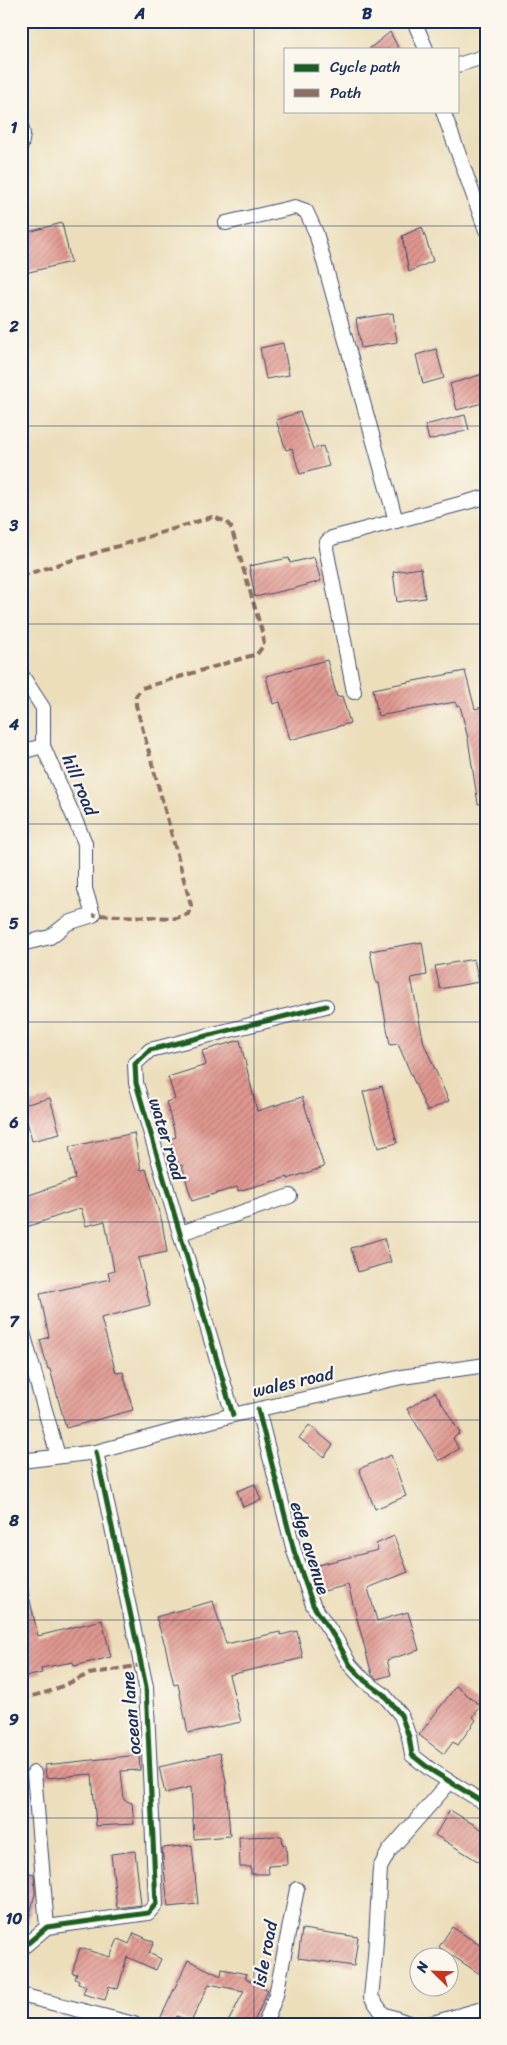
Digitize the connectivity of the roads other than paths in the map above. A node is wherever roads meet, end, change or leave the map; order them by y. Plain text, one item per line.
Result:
1 (414, 21) edge
2 (426, 48) edge
3 (486, 56) edge
4 (460, 64) edge
5 (443, 112) edge
6 (21, 126) edge
7 (21, 146) edge
8 (226, 223) dead end
9 (486, 230) edge
10 (486, 497) edge
11 (396, 521) junction
12 (21, 674) edge
13 (354, 692) dead end
14 (43, 746) junction
15 (21, 752) edge
16 (21, 944) edge
17 (326, 1006) dead end
18 (290, 1196) dead end
19 (181, 1233) junction
20 (21, 1326) edge
21 (486, 1365) edge
22 (258, 1410) junction
23 (233, 1415) junction
24 (96, 1452) junction
25 (58, 1456) junction
26 (21, 1461) edge
27 (34, 1773) dead end
28 (450, 1782) junction
29 (486, 1804) edge
30 (297, 1889) dead end
31 (47, 1927) junction
32 (21, 1949) edge
33 (21, 1995) edge
34 (486, 2008) edge
35 (134, 2024) edge
36 (265, 2024) edge
37 (412, 2024) edge
38 (429, 2024) edge

1 - 2 street
3 - 4 street
5 - 9 street
6 - 7 street
8 - 11 street
10 - 11 street
11 - 13 street
12 - 14 street, hill road
14 - 15 street
14 - 16 street, hill road
17 - 19 street, water road
18 - 19 street
19 - 23 street, water road
20 - 25 street
21 - 22 street, wales road
22 - 23 street, wales road
22 - 28 street, edge avenue
23 - 24 street, wales road
24 - 25 street, wales road
24 - 31 street, ocean lane
25 - 26 street, wales road
27 - 31 street
28 - 29 street, edge avenue
28 - 37 street
30 - 36 street, isle road
31 - 32 street
33 - 35 street
34 - 38 street

